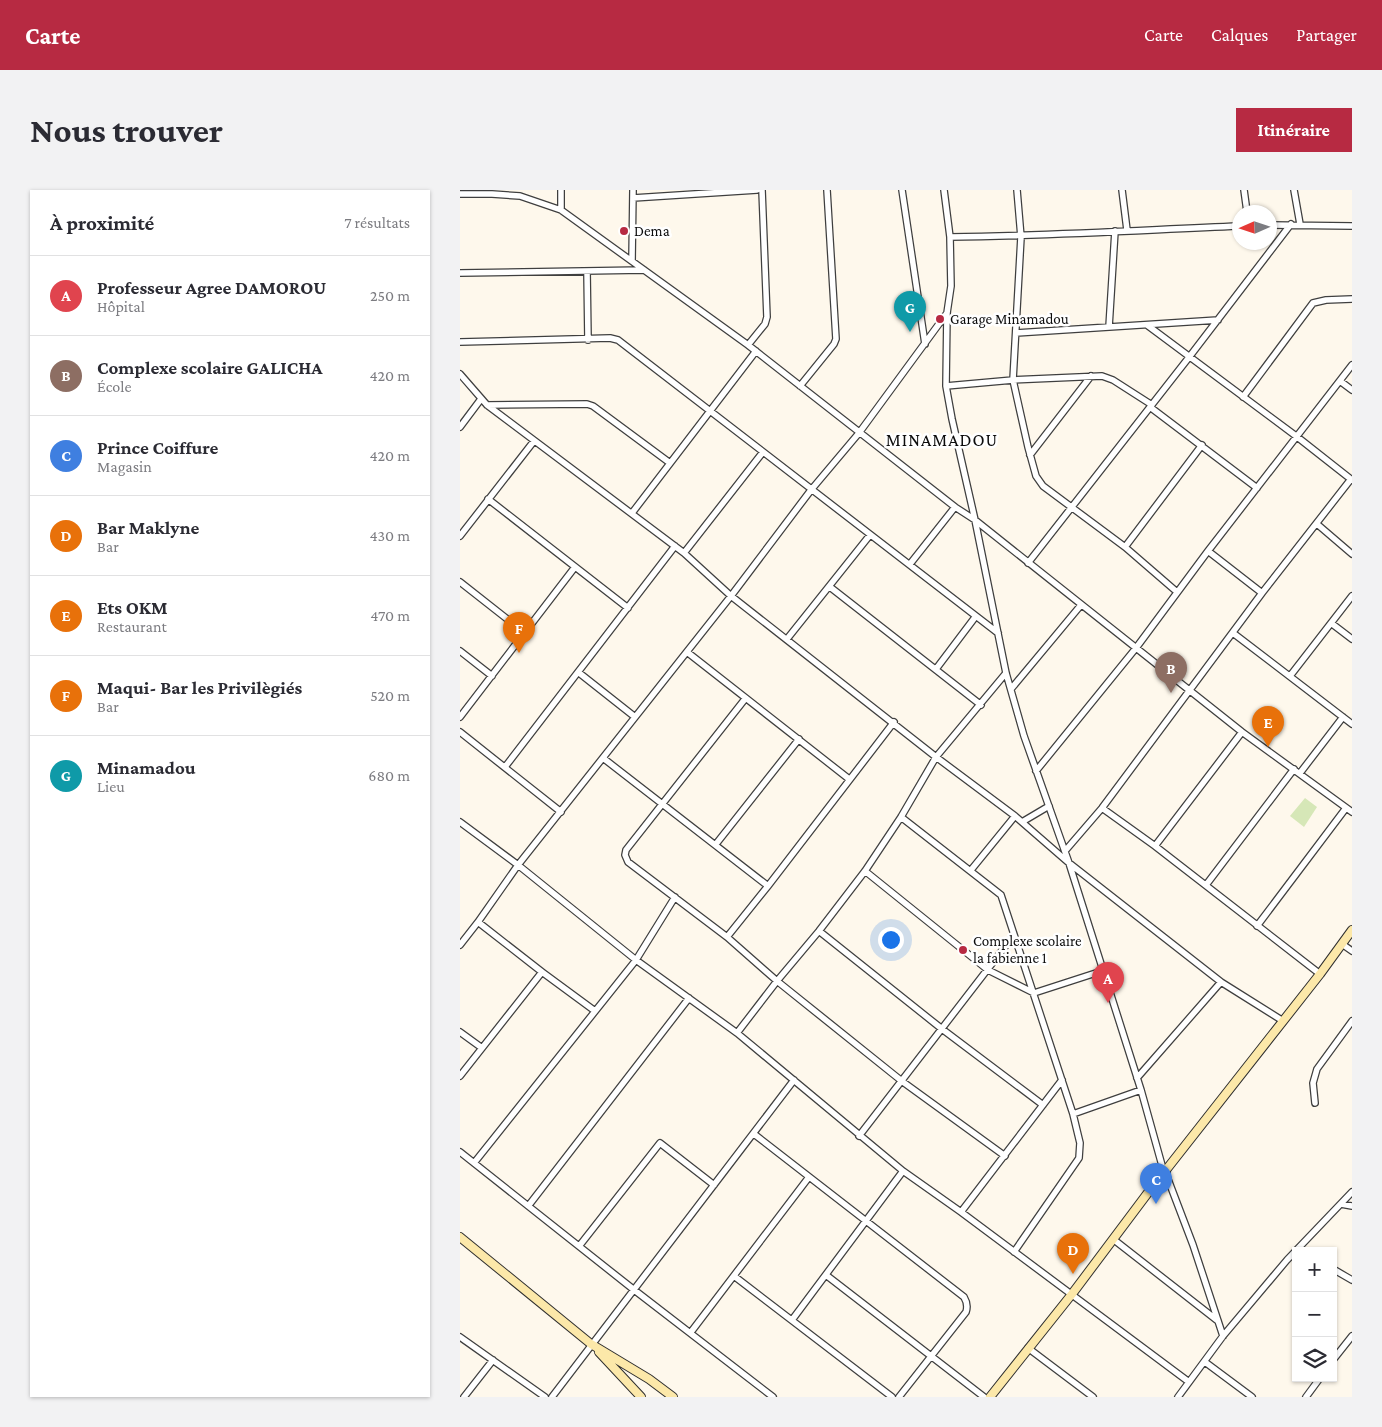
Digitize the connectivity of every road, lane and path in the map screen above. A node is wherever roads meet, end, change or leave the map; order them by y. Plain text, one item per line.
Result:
1 (561, 190) edge
2 (633, 190) edge
3 (757, 190) edge
4 (762, 190) edge
5 (827, 190) edge
6 (902, 190) edge
7 (944, 190) edge
8 (1017, 190) edge
9 (1122, 190) edge
10 (1244, 190) edge
11 (1294, 190) edge
12 (695, 192) edge
13 (460, 194) edge
14 (633, 198) junction
15 (1245, 205) edge
16 (561, 210) junction
17 (1291, 224) junction
18 (1300, 224) junction
19 (1277, 225) edge
20 (1232, 226) edge
21 (1352, 226) edge
22 (1127, 230) junction
23 (1115, 231) junction
24 (950, 237) junction
25 (1021, 237) junction
26 (632, 261) junction
27 (644, 270) junction
28 (587, 271) junction
29 (460, 273) edge
30 (1352, 299) edge
31 (947, 313) junction
32 (1218, 320) junction
33 (1147, 325) junction
34 (1109, 327) junction
35 (1016, 333) junction
36 (588, 340) junction
37 (460, 342) edge
38 (925, 344) junction
39 (748, 345) junction
40 (756, 351) junction
41 (1190, 356) junction
42 (1352, 365) edge
43 (460, 374) edge
44 (1091, 376) junction
45 (1013, 380) junction
46 (1340, 381) junction
47 (800, 386) junction
48 (946, 386) junction
49 (1352, 390) edge
50 (1243, 397) junction
51 (481, 399) junction
52 (487, 405) junction
53 (1151, 406) junction
54 (710, 410) junction
55 (460, 427) edge
56 (859, 433) junction
57 (1296, 436) junction
58 (534, 441) junction
59 (1202, 445) junction
60 (763, 452) junction
61 (1030, 455) junction
62 (670, 463) junction
63 (1352, 479) edge
64 (1257, 488) junction
65 (811, 490) junction
66 (488, 499) junction
67 (955, 507) junction
68 (1071, 508) junction
69 (632, 513) junction
70 (975, 520) junction
71 (1316, 524) junction
72 (870, 535) junction
73 (460, 536) edge
74 (675, 546) junction
75 (1125, 547) junction
76 (1208, 551) junction
77 (684, 553) junction
78 (1352, 554) edge
79 (1028, 563) junction
80 (910, 564) junction
81 (575, 567) junction
82 (460, 582) edge
83 (830, 587) junction
84 (1177, 592) junction
85 (1262, 593) junction
86 (731, 596) junction
87 (1352, 596) edge
88 (1080, 605) junction
89 (628, 608) junction
90 (976, 616) junction
91 (1331, 622) junction
92 (525, 633) junction
93 (998, 633) junction
94 (1233, 633) junction
95 (788, 639) junction
96 (1352, 639) edge
97 (1136, 648) junction
98 (460, 651) edge
99 (686, 652) junction
100 (936, 669) junction
101 (578, 672) junction
102 (1006, 673) junction
103 (492, 676) junction
104 (1290, 676) junction
105 (1011, 689) junction
106 (1189, 690) junction
107 (745, 699) junction
108 (981, 705) junction
109 (635, 717) junction
110 (1343, 717) junction
111 (460, 718) edge
112 (894, 722) junction
113 (1352, 724) edge
114 (460, 732) edge
115 (1242, 732) junction
116 (799, 739) junction
117 (936, 757) junction
118 (603, 758) junction
119 (505, 767) junction
120 (1036, 771) junction
121 (1297, 771) junction
122 (850, 779) junction
123 (662, 802) junction
124 (1049, 806) junction
125 (1102, 808) junction
126 (1349, 810) edge
127 (561, 812) junction
128 (1015, 816) junction
129 (901, 818) junction
130 (460, 822) edge
131 (1022, 822) junction
132 (716, 844) junction
133 (1155, 846) junction
134 (1065, 851) junction
135 (1070, 864) junction
136 (518, 865) junction
137 (971, 870) junction
138 (865, 871) junction
139 (1206, 885) junction
140 (768, 886) junction
141 (675, 897) junction
142 (478, 922) junction
143 (1257, 926) junction
144 (1352, 930) edge
145 (819, 931) junction
146 (1014, 935) junction
147 (727, 937) junction
148 (1342, 944) junction
149 (460, 945) edge
150 (1352, 951) edge
151 (636, 960) junction
152 (988, 970) junction
153 (542, 972) junction
154 (1102, 972) junction
155 (1320, 974) junction
156 (777, 981) junction
157 (1221, 982) junction
158 (1034, 994) junction
159 (689, 998) junction
160 (596, 1011) junction
161 (1283, 1021) junction
162 (1352, 1021) edge
163 (942, 1029) junction
164 (460, 1032) edge
165 (737, 1033) junction
166 (482, 1048) junction
167 (460, 1076) edge
168 (1137, 1078) junction
169 (794, 1080) junction
170 (1062, 1080) junction
171 (903, 1082) junction
172 (1141, 1090) junction
173 (1315, 1103) dead end
174 (1043, 1105) junction
175 (1073, 1114) junction
176 (754, 1134) junction
177 (859, 1136) junction
178 (460, 1152) edge
179 (1006, 1156) junction
180 (474, 1163) junction
181 (903, 1171) junction
182 (1165, 1172) junction
183 (809, 1177) junction
184 (714, 1185) junction
185 (1352, 1192) edge
186 (1340, 1204) junction
187 (529, 1205) junction
188 (1352, 1206) edge
189 (961, 1212) junction
190 (866, 1222) junction
191 (460, 1238) edge
192 (1113, 1240) junction
193 (580, 1246) junction
194 (1302, 1247) edge
195 (1014, 1252) junction
196 (1292, 1258) edge
197 (1337, 1271) edge
198 (826, 1275) junction
199 (734, 1276) junction
200 (1352, 1280) edge
201 (633, 1290) junction
202 (1072, 1294) junction
203 (792, 1320) junction
204 (1219, 1321) junction
205 (691, 1332) junction
206 (1223, 1336) junction
207 (1352, 1336) edge
208 (460, 1337) edge
209 (591, 1344) junction
210 (1028, 1348) junction
211 (1337, 1355) edge
212 (932, 1356) junction
213 (493, 1360) junction
214 (1204, 1362) junction
215 (1189, 1382) junction
216 (1317, 1382) edge
217 (771, 1396) edge
218 (464, 1397) edge
219 (544, 1397) edge
220 (552, 1397) edge
221 (641, 1397) edge
222 (673, 1397) edge
223 (892, 1397) edge
224 (900, 1397) edge
225 (984, 1397) edge
226 (990, 1397) edge
227 (1093, 1397) edge
228 (1178, 1397) edge
229 (1252, 1397) edge
230 (1306, 1397) edge

1 - 16 street
2 - 14 street
3 - 12 street
4 - 39 street
5 - 47 street
6 - 38 street
7 - 24 street
8 - 25 street
9 - 22 street
10 - 15 street
11 - 18 street
12 - 14 street
13 - 16 street
14 - 26 street
16 - 26 street
17 - 18 street
17 - 19 street
17 - 32 street
18 - 21 street
20 - 22 street
22 - 23 street
23 - 25 street
23 - 34 street
24 - 25 street
24 - 31 street
25 - 35 street
26 - 27 street
27 - 28 street
27 - 39 street
28 - 29 street
28 - 36 street
30 - 50 street
31 - 38 street
31 - 48 street
32 - 33 street
32 - 41 street
33 - 34 street
33 - 41 street
34 - 35 street
35 - 45 street
36 - 37 street
36 - 54 street
38 - 56 street
39 - 40 street
40 - 47 street
40 - 54 street
41 - 50 street
41 - 53 street
42 - 46 street
43 - 51 street
44 - 45 street
44 - 53 street
44 - 61 street
45 - 48 street
45 - 61 street
46 - 49 street
46 - 57 street
47 - 56 street
48 - 70 street
50 - 57 street
51 - 52 street
51 - 55 street
52 - 58 street
52 - 62 street
53 - 59 street
53 - 68 street
54 - 60 street
54 - 62 street
56 - 65 street
56 - 67 street
57 - 63 street
57 - 64 street
58 - 66 street
58 - 69 street
59 - 64 street
59 - 75 street
60 - 65 street
60 - 77 street
61 - 68 street
62 - 69 street
63 - 71 street
64 - 76 street
65 - 72 street
65 - 86 street
66 - 73 street
66 - 81 street
67 - 70 street
67 - 80 street
68 - 75 street
68 - 79 street
69 - 74 street
70 - 79 street
70 - 93 street
71 - 78 street
71 - 85 street
72 - 80 street
72 - 83 street
74 - 77 street
74 - 89 street
75 - 84 street
76 - 84 street
76 - 85 street
77 - 86 street
79 - 88 street
80 - 90 street
81 - 89 street
81 - 92 street
82 - 92 street
83 - 95 street
83 - 100 street
84 - 97 street
85 - 94 street
86 - 95 street
86 - 99 street
87 - 91 street
88 - 97 street
88 - 105 street
89 - 101 street
90 - 93 street
90 - 100 street
91 - 96 street
91 - 104 street
92 - 103 street
93 - 102 street
94 - 104 street
94 - 106 street
95 - 112 street
97 - 106 street
97 - 120 street
98 - 103 street
99 - 107 street
99 - 109 street
100 - 108 street
101 - 109 street
101 - 119 street
102 - 105 street
102 - 108 street
103 - 111 street
104 - 110 street
105 - 120 street
106 - 115 street
106 - 125 street
107 - 116 street
107 - 123 street
108 - 117 street
109 - 118 street
110 - 113 street
110 - 121 street
112 - 117 street
112 - 122 street
114 - 119 street
115 - 121 street
115 - 133 street
116 - 122 street
116 - 132 street
117 - 128 street
117 - 129 street
118 - 123 street
118 - 127 street
119 - 127 street
120 - 124 street
121 - 126 street
121 - 139 street
122 - 140 street
123 - 132 street
123 - 141 street
124 - 131 street
124 - 134 street
125 - 133 street
125 - 134 street
126 - 143 street
127 - 136 street
128 - 131 street
128 - 137 street
129 - 137 street
129 - 138 street
130 - 136 street
131 - 135 street
132 - 140 street
133 - 139 street
134 - 135 street
135 - 154 street
135 - 157 street
136 - 142 street
136 - 151 street
137 - 146 street
138 - 145 street
138 - 152 street
139 - 143 street
140 - 147 street
141 - 147 street
141 - 151 street
142 - 149 street
142 - 153 street
143 - 155 street
144 - 148 street
145 - 156 street
145 - 163 street
146 - 152 street
146 - 158 street
147 - 156 street
148 - 150 street
148 - 155 street
151 - 159 street
151 - 160 street
152 - 158 street
152 - 163 street
153 - 160 street
153 - 166 street
154 - 158 street
154 - 168 street
155 - 161 street
156 - 165 street
156 - 171 street
157 - 161 street
157 - 168 street
158 - 170 street
159 - 165 street
159 - 187 street
160 - 180 street
161 - 182 street
162 - 173 street
163 - 171 street
163 - 174 street
164 - 166 street
165 - 169 street
166 - 167 street
168 - 172 street
169 - 176 street
169 - 177 street
170 - 174 street
170 - 175 street
171 - 177 street
171 - 179 street
172 - 175 street
172 - 182 street
174 - 179 street
175 - 195 street
176 - 183 street
176 - 184 street
177 - 181 street
178 - 180 street
179 - 189 street
180 - 187 street
181 - 189 street
181 - 190 street
182 - 192 street
182 - 204 street
183 - 190 street
183 - 199 street
184 - 193 street
184 - 201 street
185 - 186 street
186 - 188 street
186 - 194 street
187 - 193 street
189 - 195 street
190 - 198 street
190 - 212 street
191 - 209 street
192 - 202 street
192 - 204 street
193 - 201 street
195 - 202 street
196 - 206 street
197 - 200 street
198 - 203 street
198 - 212 street
199 - 203 street
199 - 205 street
201 - 205 street
201 - 209 street
202 - 210 street
202 - 215 street
203 - 223 street
204 - 206 street
205 - 217 street
206 - 214 street
207 - 211 street
208 - 213 street
209 - 220 street
209 - 221 street
209 - 222 street
210 - 226 street
210 - 227 street
212 - 224 street
212 - 225 street
213 - 218 street
213 - 219 street
214 - 215 street
214 - 229 street
215 - 228 street
216 - 230 street

